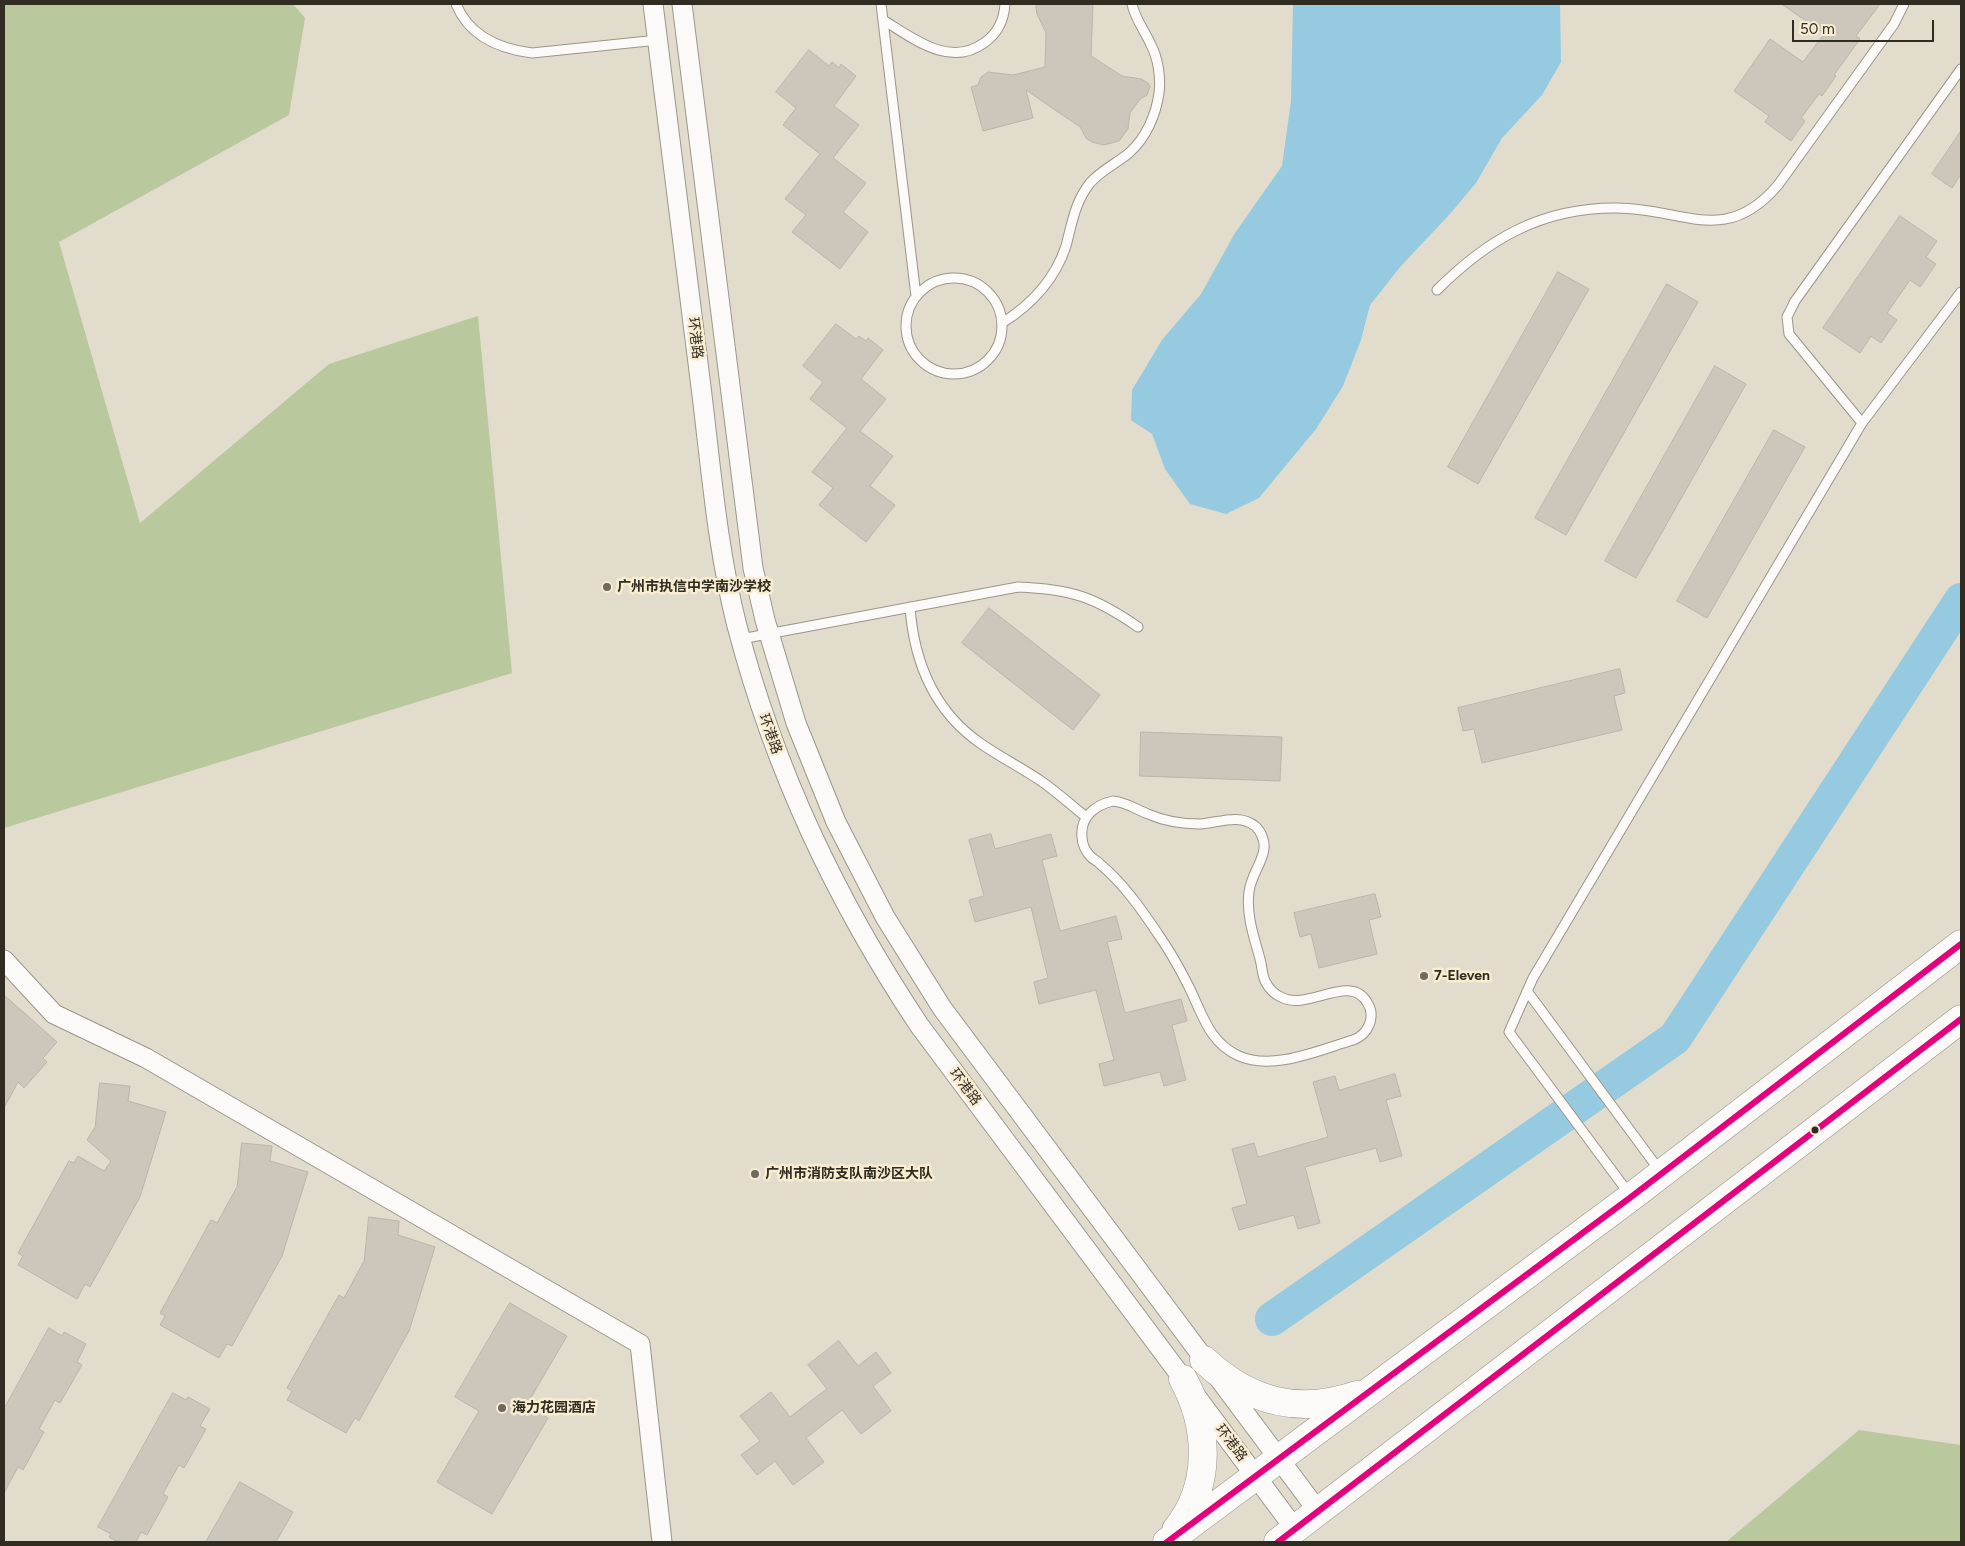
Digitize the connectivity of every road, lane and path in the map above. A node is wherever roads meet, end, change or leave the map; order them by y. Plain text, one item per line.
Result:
1 (456, 4) edge
2 (653, 4) edge
3 (682, 4) edge
4 (880, 4) edge
5 (1005, 4) edge
6 (1132, 4) edge
7 (1904, 4) edge
8 (882, 20) junction
9 (658, 40) junction
10 (1961, 69) edge
11 (1437, 290) dead end
12 (1961, 292) edge
13 (916, 296) junction
14 (1002, 323) junction
15 (1862, 423) junction
16 (910, 606) junction
17 (1138, 627) dead end
18 (768, 633) junction
19 (741, 639) junction
20 (1086, 817) junction
21 (1961, 944) edge
22 (4, 960) edge
23 (1526, 992) junction
24 (1961, 1019) edge
25 (1662, 1174) junction
26 (1631, 1197) junction
27 (1197, 1350) junction
28 (1166, 1357) junction
29 (1389, 1378) junction
30 (1183, 1379) junction
31 (1279, 1460) junction
32 (1256, 1476) junction
33 (1318, 1512) junction
34 (1286, 1536) edge
35 (662, 1542) edge
36 (1166, 1542) edge

1 - 9 lane
2 - 9 street, 环港路
3 - 18 street, 环港路
4 - 8 lane
5 - 8 lane
6 - 14 lane
7 - 11 lane
8 - 13 lane
9 - 19 street, 环港路
10 - 15 lane
12 - 15 lane
13 - 14 lane
13 - 14 lane
15 - 23 lane
16 - 17 lane
16 - 18 lane
16 - 20 lane
18 - 19 lane
18 - 27 street, 环港路
19 - 28 street, 环港路
20 - 20 lane
21 - 25 highway
22 - 35 street
23 - 25 lane
23 - 26 lane
24 - 33 highway
25 - 26 highway
26 - 29 highway
27 - 28 street
27 - 29 highway
27 - 31 street, 环港路
28 - 30 street, 环港路
29 - 31 highway
30 - 32 street, 环港路
30 - 36 highway
31 - 32 highway
31 - 33 street, 环港路
32 - 34 street, 环港路
32 - 36 highway
33 - 34 highway

